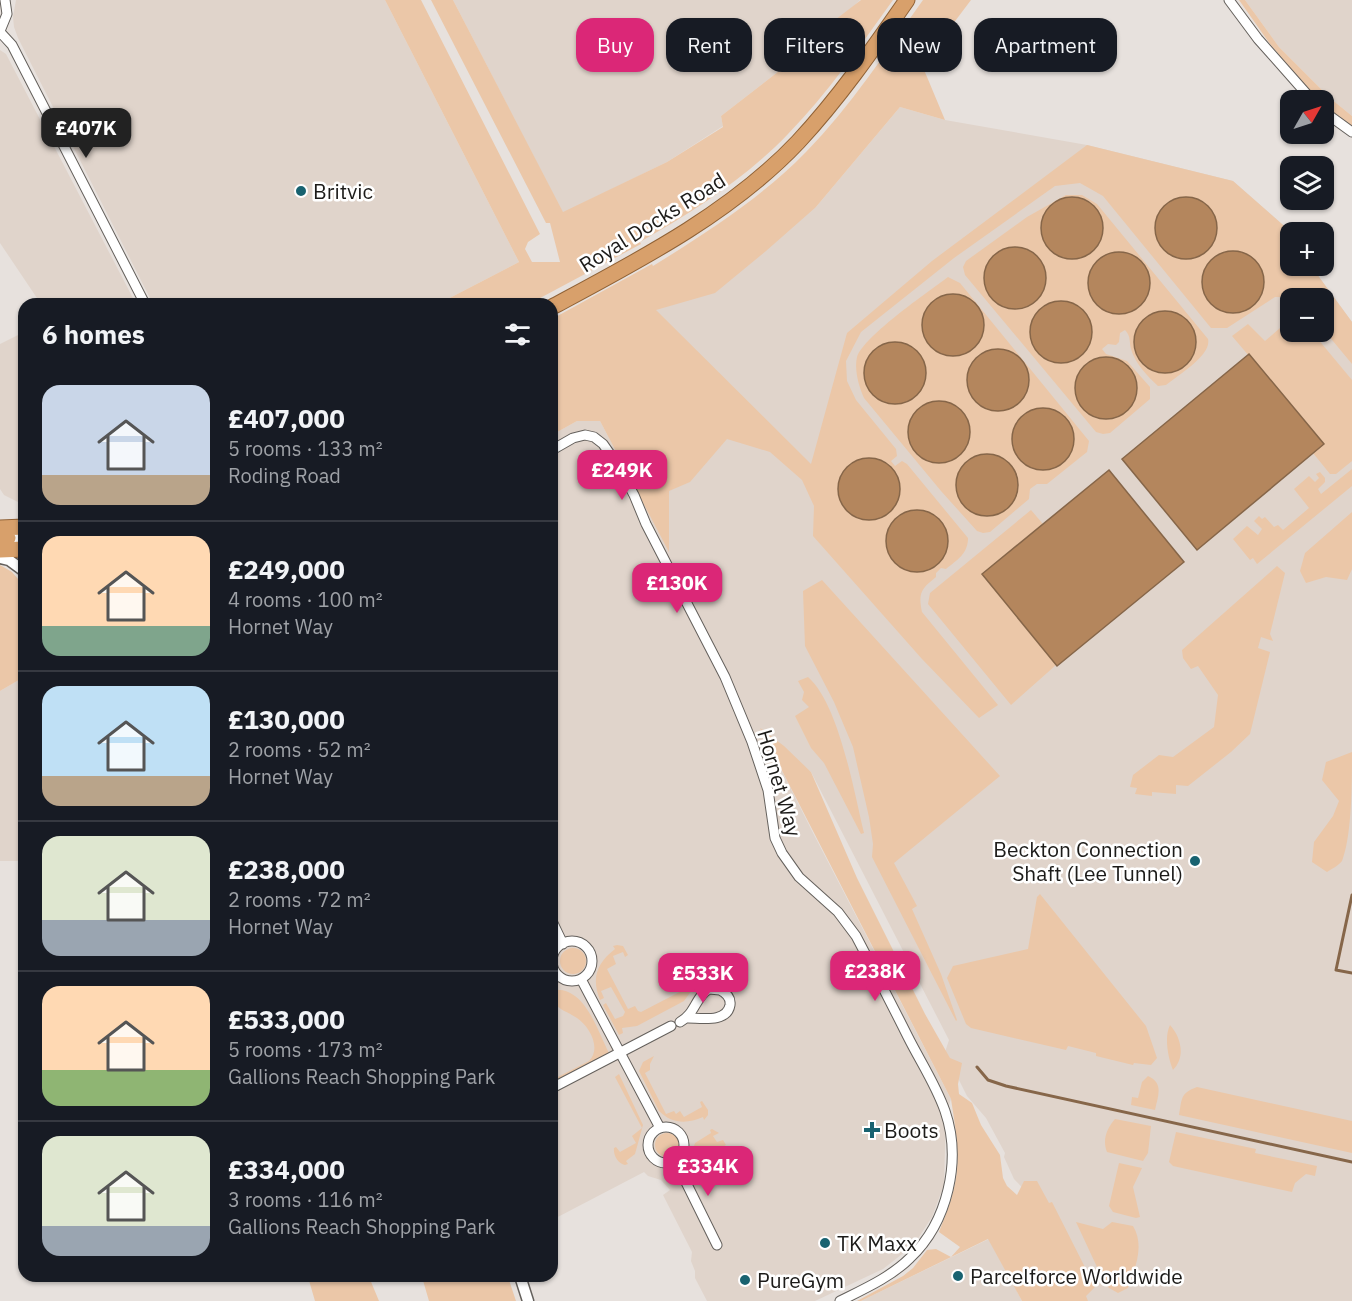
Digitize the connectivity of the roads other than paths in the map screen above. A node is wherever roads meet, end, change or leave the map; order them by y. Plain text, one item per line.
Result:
1 (5, 0) edge
2 (907, 0) edge
3 (1229, 0) edge
4 (0, 31) edge
5 (1303, 90) edge
6 (1334, 119) edge
7 (1352, 132) edge
8 (142, 298) edge
9 (558, 304) edge
10 (558, 447) edge
11 (18, 530) edge
12 (18, 538) edge
13 (2, 539) edge
14 (18, 546) edge
15 (0, 558) edge
16 (18, 567) edge
17 (558, 934) edge
18 (563, 944) junction
19 (558, 948) edge
20 (558, 974) edge
21 (558, 979) edge
22 (563, 979) junction
23 (582, 979) junction
24 (680, 1022) junction
25 (620, 1053) junction
26 (558, 1085) edge
27 (660, 1128) junction
28 (675, 1160) junction
29 (717, 1245) dead end
30 (522, 1282) edge
31 (528, 1301) edge
32 (840, 1301) edge

1 - 4 street
2 - 9 highway, Royal Docks Road
3 - 5 street
4 - 8 street
6 - 7 street
10 - 32 street, Hornet Way
11 - 13 highway
12 - 13 street
13 - 14 highway
15 - 16 street
17 - 18 street
18 - 19 street
18 - 23 street
20 - 22 street
21 - 22 street
22 - 23 street
23 - 25 street
24 - 24 street
24 - 25 street
25 - 26 street
25 - 27 street
27 - 28 street
27 - 28 street
28 - 29 street
30 - 31 street

